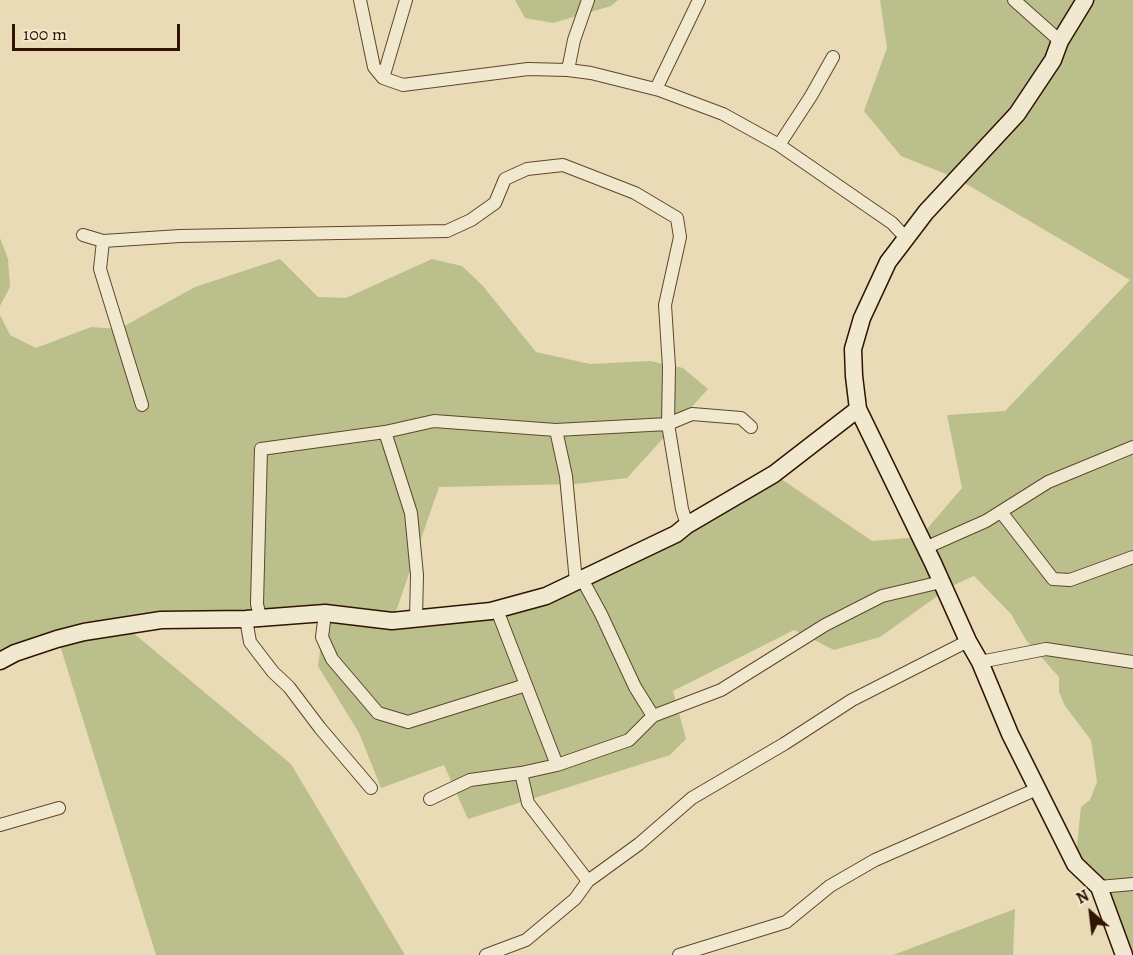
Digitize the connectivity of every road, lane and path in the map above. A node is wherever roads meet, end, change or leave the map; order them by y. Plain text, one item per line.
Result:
1 (360, 0) edge
2 (406, 0) edge
3 (588, 0) edge
4 (699, 0) edge
5 (1014, 0) edge
6 (1085, 0) edge
7 (1060, 42) junction
8 (833, 57) dead end
9 (568, 69) junction
10 (383, 78) junction
11 (656, 89) junction
12 (779, 145) junction
13 (83, 235) dead end
14 (906, 237) junction
15 (103, 241) junction
16 (142, 405) dead end
17 (858, 409) junction
18 (668, 424) junction
19 (751, 427) dead end
20 (556, 430) junction
21 (385, 432) junction
22 (1133, 447) edge
23 (1001, 512) junction
24 (687, 525) junction
25 (925, 548) junction
26 (1133, 557) edge
27 (579, 581) junction
28 (941, 582) junction
29 (497, 610) junction
30 (325, 613) junction
31 (253, 618) junction
32 (416, 618) junction
33 (968, 641) junction
34 (0, 661) edge
35 (980, 662) junction
36 (1133, 662) edge
37 (526, 684) junction
38 (653, 716) junction
39 (557, 765) junction
40 (521, 772) junction
41 (371, 788) dead end
42 (1037, 789) junction
43 (430, 799) dead end
44 (59, 808) dead end
45 (0, 825) edge
46 (588, 880) junction
47 (1133, 884) edge
48 (1099, 887) junction
49 (486, 955) edge
50 (679, 955) edge
51 (1124, 955) edge

1 - 10 street
2 - 10 street
3 - 9 street
4 - 11 street
5 - 7 street
6 - 7 street
7 - 14 street
8 - 12 street
9 - 10 street
9 - 11 street
11 - 12 street
12 - 14 street
13 - 15 street
14 - 17 street
15 - 16 street
15 - 18 street
17 - 24 street
17 - 25 street
18 - 19 street
18 - 20 street
18 - 24 street
20 - 21 street
20 - 27 street
21 - 31 street
21 - 32 street
22 - 23 street
23 - 25 street
23 - 26 street
24 - 27 street
25 - 28 street
27 - 29 street
27 - 38 street
28 - 33 street
28 - 38 street
29 - 32 street
29 - 37 street
30 - 31 street
30 - 32 street
30 - 37 street
31 - 34 street
31 - 41 street
33 - 35 street
33 - 46 street
35 - 36 street
35 - 42 street
37 - 39 street
38 - 39 street
39 - 40 street
40 - 43 street
40 - 46 street
42 - 48 street
42 - 50 street
44 - 45 street
46 - 49 street
47 - 48 street
48 - 51 street

